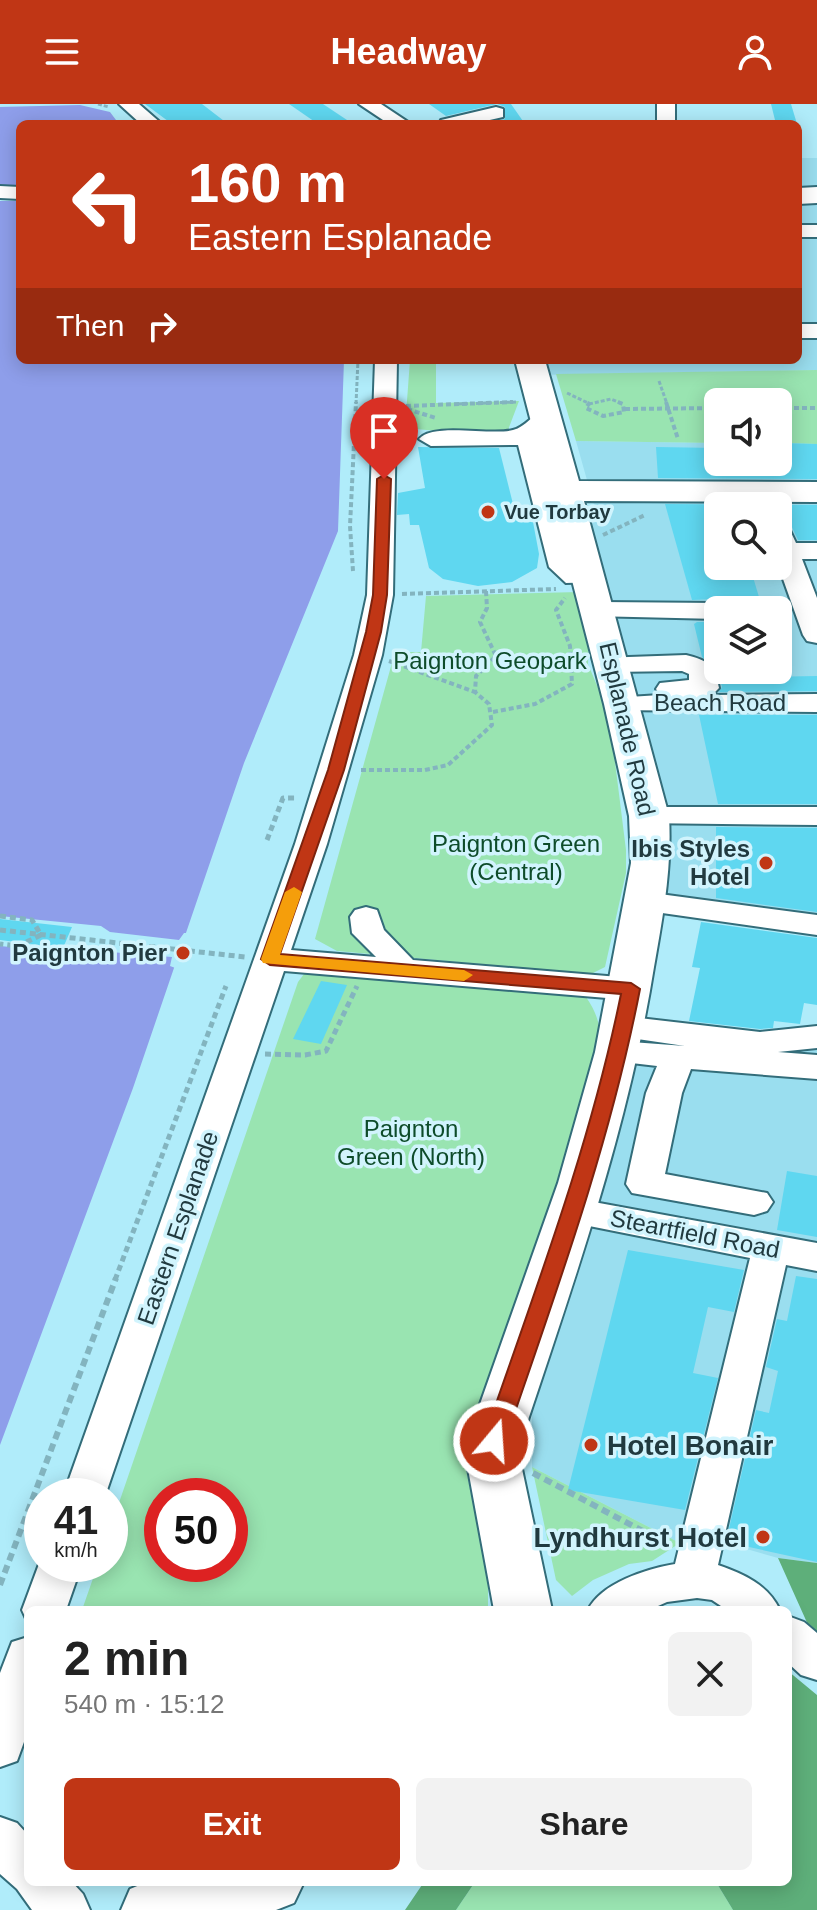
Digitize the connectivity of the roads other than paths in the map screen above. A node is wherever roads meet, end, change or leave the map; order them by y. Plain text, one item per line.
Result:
1 (128, 104) edge
2 (368, 104) edge
3 (496, 113) dead end
4 (148, 120) edge
5 (395, 120) edge
6 (465, 120) edge
7 (386, 364) edge
8 (530, 364) edge
9 (536, 418) junction
10 (440, 430) road end
11 (564, 491) junction
12 (817, 492) edge
13 (704, 494) edge
14 (792, 495) edge
15 (792, 543) edge
16 (817, 551) edge
17 (792, 567) edge
18 (591, 581) junction
19 (704, 608) edge
20 (792, 615) edge
21 (814, 620) edge
22 (610, 664) junction
23 (709, 695) junction
24 (638, 696) junction
25 (817, 703) edge
26 (649, 816) junction
27 (817, 816) edge
28 (645, 902) junction
29 (366, 917) dead end
30 (817, 925) edge
31 (261, 958) junction
32 (402, 970) junction
33 (624, 1022) junction
34 (817, 1037) edge
35 (678, 1058) junction
36 (817, 1067) edge
37 (754, 1202) dead end
38 (572, 1211) junction
39 (771, 1249) junction
40 (817, 1257) edge
41 (90, 1478) edge
42 (693, 1578) junction
43 (54, 1582) edge
44 (45, 1606) edge
45 (522, 1606) edge
46 (616, 1606) edge
47 (753, 1606) edge
48 (792, 1639) edge
49 (817, 1661) edge
50 (24, 1669) edge
51 (0, 1746) edge
52 (0, 1839) edge
53 (24, 1866) edge
54 (43, 1886) edge
55 (259, 1886) edge
56 (65, 1910) edge
57 (153, 1910) edge

1 - 4 street
2 - 5 street
3 - 6 street
7 - 31 street, Eastern Esplanade
8 - 9 main road, Esplanade Road
9 - 10 street
9 - 11 main road, Esplanade Road
9 - 18 street
11 - 13 main road
11 - 18 main road, Esplanade Road
12 - 14 main road
15 - 16 street
17 - 21 street
18 - 19 street
18 - 22 main road, Esplanade Road
20 - 21 street
22 - 23 street
22 - 24 main road, Esplanade Road
23 - 24 street, Beach Road
23 - 25 street, Beach Road
24 - 26 main road, Esplanade Road
26 - 27 street
26 - 28 main road, Esplanade Road
28 - 30 street
28 - 33 main road, Esplanade Road
29 - 32 street
31 - 32 street
31 - 41 street, Eastern Esplanade
32 - 33 street
33 - 34 street
33 - 35 street
33 - 38 main road, Esplanade Road
35 - 36 street
35 - 37 street
38 - 39 street, Steartfield Road
38 - 45 main road, Esplanade Road
39 - 40 street, Steartfield Road
39 - 42 street
42 - 46 street
42 - 47 street
43 - 44 street
48 - 49 street
50 - 51 street
52 - 53 street
54 - 56 street
55 - 57 main road

